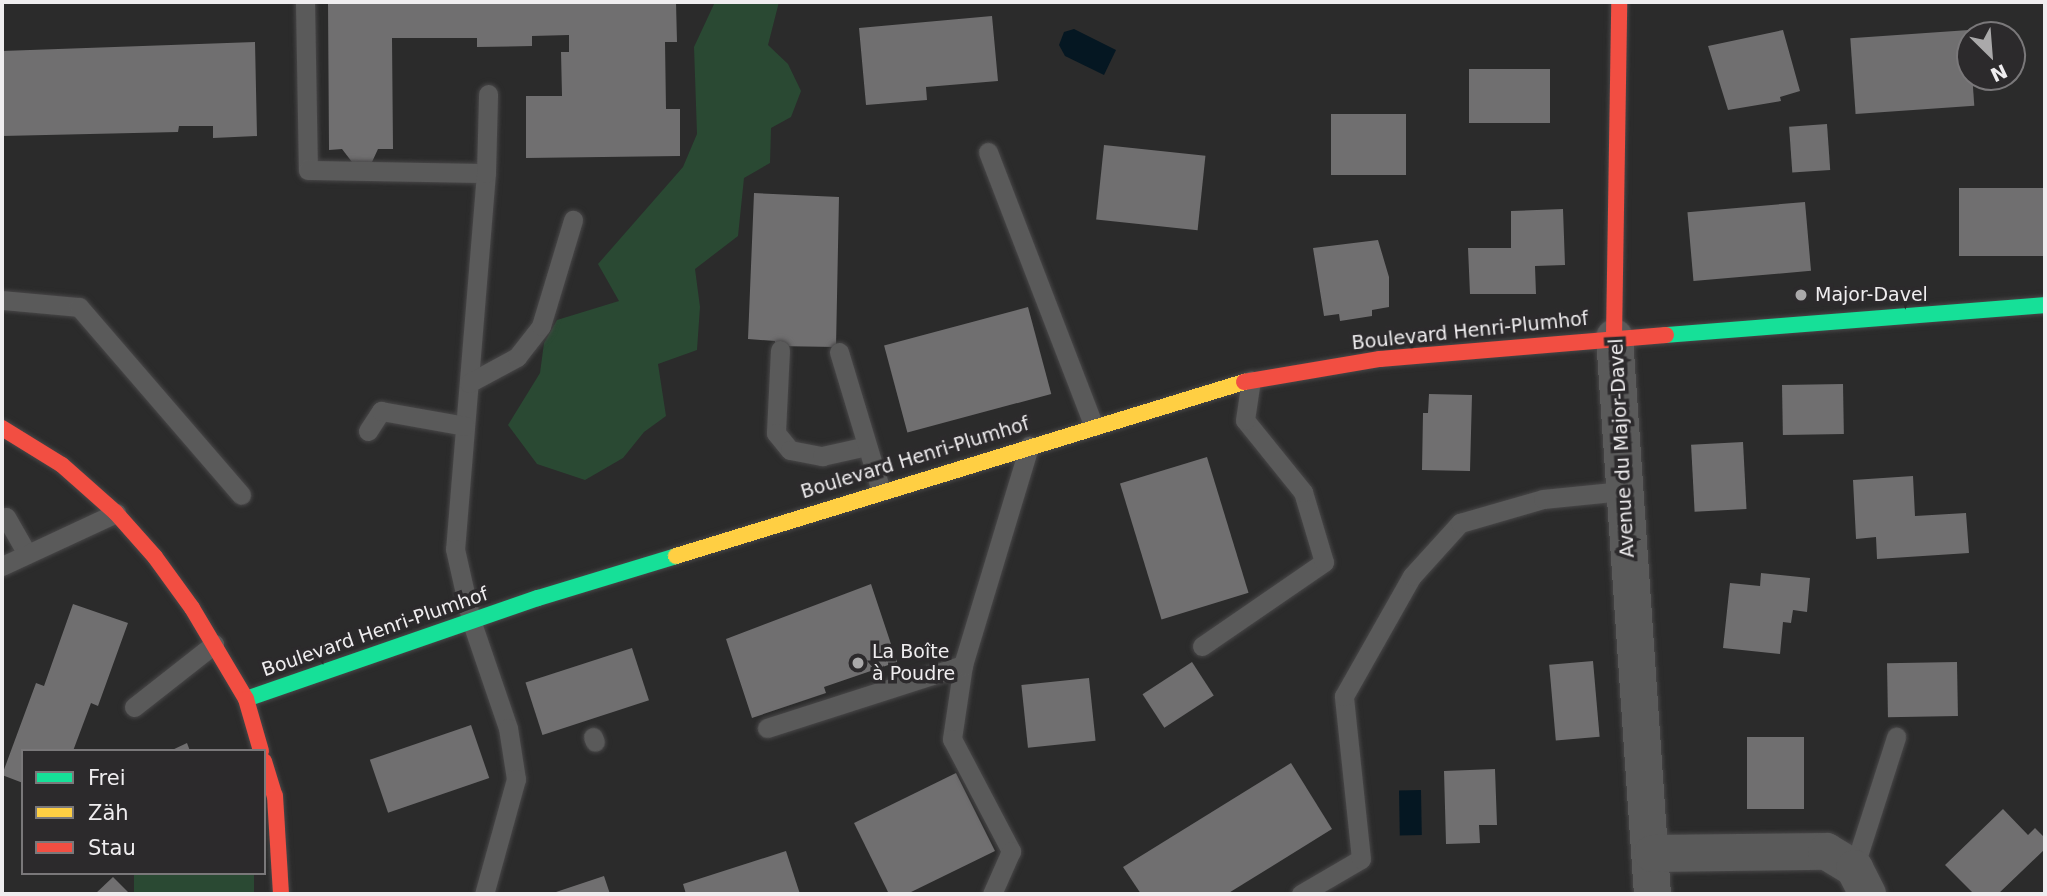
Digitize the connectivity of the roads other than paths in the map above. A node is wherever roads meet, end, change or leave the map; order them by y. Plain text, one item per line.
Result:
1 (306, 2) edge
2 (1619, 2) edge
3 (488, 94) dead end
4 (988, 152) dead end
5 (486, 173) junction
6 (573, 220) dead end
7 (2, 300) edge
8 (2045, 305) edge
9 (1614, 337) junction
10 (780, 350) dead end
11 (839, 352) dead end
12 (1251, 380) junction
13 (469, 383) junction
14 (465, 426) junction
15 (1094, 426) junction
16 (2, 428) edge
17 (368, 432) dead end
18 (1029, 445) junction
19 (867, 446) junction
20 (881, 491) junction
21 (1623, 491) junction
22 (241, 495) dead end
23 (117, 513) junction
24 (6, 517) dead end
25 (26, 552) junction
26 (2, 566) edge
27 (471, 620) junction
28 (214, 644) junction
29 (1202, 646) dead end
30 (964, 665) junction
31 (246, 699) junction
32 (134, 707) dead end
33 (766, 728) dead end
34 (1896, 737) dead end
35 (260, 749) edge
36 (266, 767) edge
37 (1651, 853) junction
38 (1861, 881) edge
39 (281, 894) edge
40 (484, 894) edge
41 (992, 894) edge
42 (1301, 894) edge
43 (1652, 894) edge

1 - 5 lane
2 - 9 street, Avenue du Major-Davel
3 - 5 lane
4 - 15 lane
5 - 13 lane
6 - 13 lane
7 - 22 lane
8 - 9 street, Boulevard Henri-Plumhof
9 - 12 street, Boulevard Henri-Plumhof
9 - 21 street, Avenue du Major-Davel
10 - 19 lane
11 - 19 lane
12 - 15 street, Boulevard Henri-Plumhof
12 - 29 lane
13 - 14 lane
14 - 17 lane
14 - 27 lane
15 - 18 street, Boulevard Henri-Plumhof
16 - 23 street
18 - 20 street, Boulevard Henri-Plumhof
18 - 30 lane
19 - 20 lane
20 - 27 street, Boulevard Henri-Plumhof
21 - 37 street, Avenue du Major-Davel
21 - 42 lane
23 - 25 lane
23 - 28 street
24 - 25 lane
25 - 26 lane
27 - 31 street, Boulevard Henri-Plumhof
27 - 40 lane
28 - 31 street
28 - 32 lane
30 - 33 lane
30 - 41 lane
31 - 35 street
34 - 38 lane
36 - 39 street
37 - 38 street
37 - 43 street, Avenue du Major-Davel

